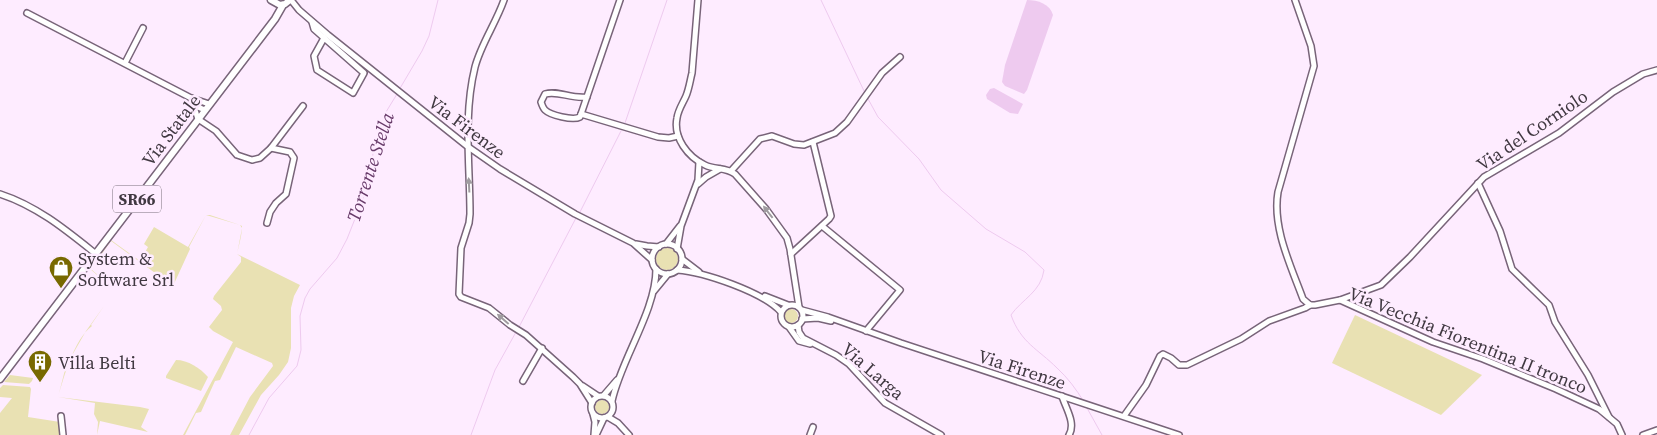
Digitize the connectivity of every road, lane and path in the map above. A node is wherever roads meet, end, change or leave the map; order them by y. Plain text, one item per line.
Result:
1 (504, 0) edge
2 (620, 0) edge
3 (698, 0) edge
4 (1294, 0) edge
5 (272, 1) edge
6 (287, 2) edge
7 (27, 13) dead end
8 (275, 19) junction
9 (312, 21) junction
10 (143, 28) dead end
11 (324, 38) junction
12 (900, 57) dead end
13 (125, 63) junction
14 (1657, 70) edge
15 (586, 97) junction
16 (191, 98) junction
17 (193, 105) junction
18 (304, 106) dead end
19 (207, 107) junction
20 (581, 114) junction
21 (198, 119) junction
22 (678, 136) junction
23 (813, 142) junction
24 (468, 146) junction
25 (271, 148) junction
26 (699, 162) junction
27 (721, 169) junction
28 (731, 171) junction
29 (1478, 183) junction
30 (696, 186) junction
31 (0, 194) edge
32 (267, 223) dead end
33 (680, 226) junction
34 (822, 226) junction
35 (633, 243) junction
36 (666, 244) junction
37 (659, 247) junction
38 (678, 249) junction
39 (96, 254) junction
40 (791, 254) junction
41 (682, 259) junction
42 (652, 260) junction
43 (656, 269) junction
44 (677, 270) junction
45 (668, 274) junction
46 (701, 274) junction
47 (749, 292) junction
48 (653, 294) junction
49 (796, 294) junction
50 (1340, 300) junction
51 (1310, 304) junction
52 (790, 305) junction
53 (800, 309) junction
54 (781, 312) junction
55 (802, 319) junction
56 (798, 325) junction
57 (789, 326) junction
58 (857, 328) junction
59 (866, 331) junction
60 (813, 344) junction
61 (542, 348) junction
62 (619, 378) junction
63 (0, 379) edge
64 (523, 381) dead end
65 (580, 384) junction
66 (601, 396) junction
67 (1062, 396) junction
68 (612, 401) junction
69 (592, 403) junction
70 (612, 412) junction
71 (593, 413) junction
72 (61, 416) dead end
73 (1124, 416) junction
74 (606, 417) junction
75 (1609, 417) junction
76 (618, 423) junction
77 (813, 427) dead end
78 (1657, 430) edge
79 (63, 435) edge
80 (595, 435) edge
81 (629, 435) edge
82 (810, 435) edge
83 (941, 435) edge
84 (1069, 435) edge
85 (1179, 435) edge
86 (1622, 435) edge
87 (1643, 435) edge

1 - 24 street
2 - 15 street
3 - 22 street
4 - 51 street
5 - 6 main road
5 - 8 main road
6 - 8 main road, Via Statale / SR66
6 - 9 street, Via Firenze
7 - 13 street
8 - 19 main road, Via Statale / SR66
9 - 11 street
9 - 24 street, Via Firenze
10 - 13 street
11 - 11 street
12 - 23 street
13 - 16 street
14 - 29 street, Via del Corniolo
15 - 20 street
15 - 20 street
16 - 17 street
16 - 19 street
17 - 19 street
17 - 21 street
18 - 25 street
19 - 21 main road, Via Statale / SR66
20 - 22 street
21 - 25 street
21 - 39 main road, Via Statale / SR66
22 - 26 street
23 - 28 street
23 - 34 street
24 - 35 street, Via Firenze
61 -> 24 street
25 - 32 street
26 - 27 street
26 - 30 street
27 - 28 street
27 - 30 street
40 -> 28 street
29 - 50 street, Via del Corniolo
29 - 75 street
30 - 33 street
31 - 39 street
33 - 36 street
33 - 38 street
34 - 40 street
34 - 59 street
35 - 37 street, Via Firenze
35 - 42 street, Via Firenze
36 - 37 street
36 - 38 street
37 - 42 street
38 - 41 street, Via Firenze
39 - 63 main road, Via Statale / SR66
40 - 49 street
41 - 44 street
41 - 46 street, Via Firenze
42 - 43 street, Via Firenze
43 - 45 street
43 - 48 street
44 - 45 street
44 - 46 street, Via Firenze
45 - 48 street
46 - 47 street, Via Firenze
47 - 52 street, Via Firenze
47 - 54 street, Via Firenze
48 - 62 street
49 - 52 street
49 - 53 street
50 - 51 street, Via Vecchia Fiorentina II tronco
50 - 75 street, Via Vecchia Fiorentina II tronco
51 - 73 street, Via Vecchia Fiorentina II tronco
52 - 53 street, Via Firenze
52 - 54 street
53 - 55 street
53 - 58 street, Via Firenze
54 - 57 street, Via Firenze
55 - 56 street
55 - 58 street, Via Firenze
56 - 57 street
56 - 60 street, Via Larga
57 - 60 street, Via Larga
58 - 59 street, Via Firenze
59 - 67 street, Via Firenze
60 - 83 street, Via Larga
61 - 64 street
61 - 65 street
62 - 66 street
62 - 68 street
65 - 66 street
65 - 69 street
66 - 68 street
66 - 69 street
67 - 73 street, Via Firenze
67 - 84 street
68 - 70 street
69 - 71 street
70 - 74 street
70 - 76 street
71 - 74 street
71 - 80 street
72 - 79 street
73 - 85 street, Via Firenze
74 - 76 street
74 - 80 street
75 - 86 street, Via Vecchia Fiorentina II tronco
76 - 81 street
77 - 82 street
78 - 87 street

